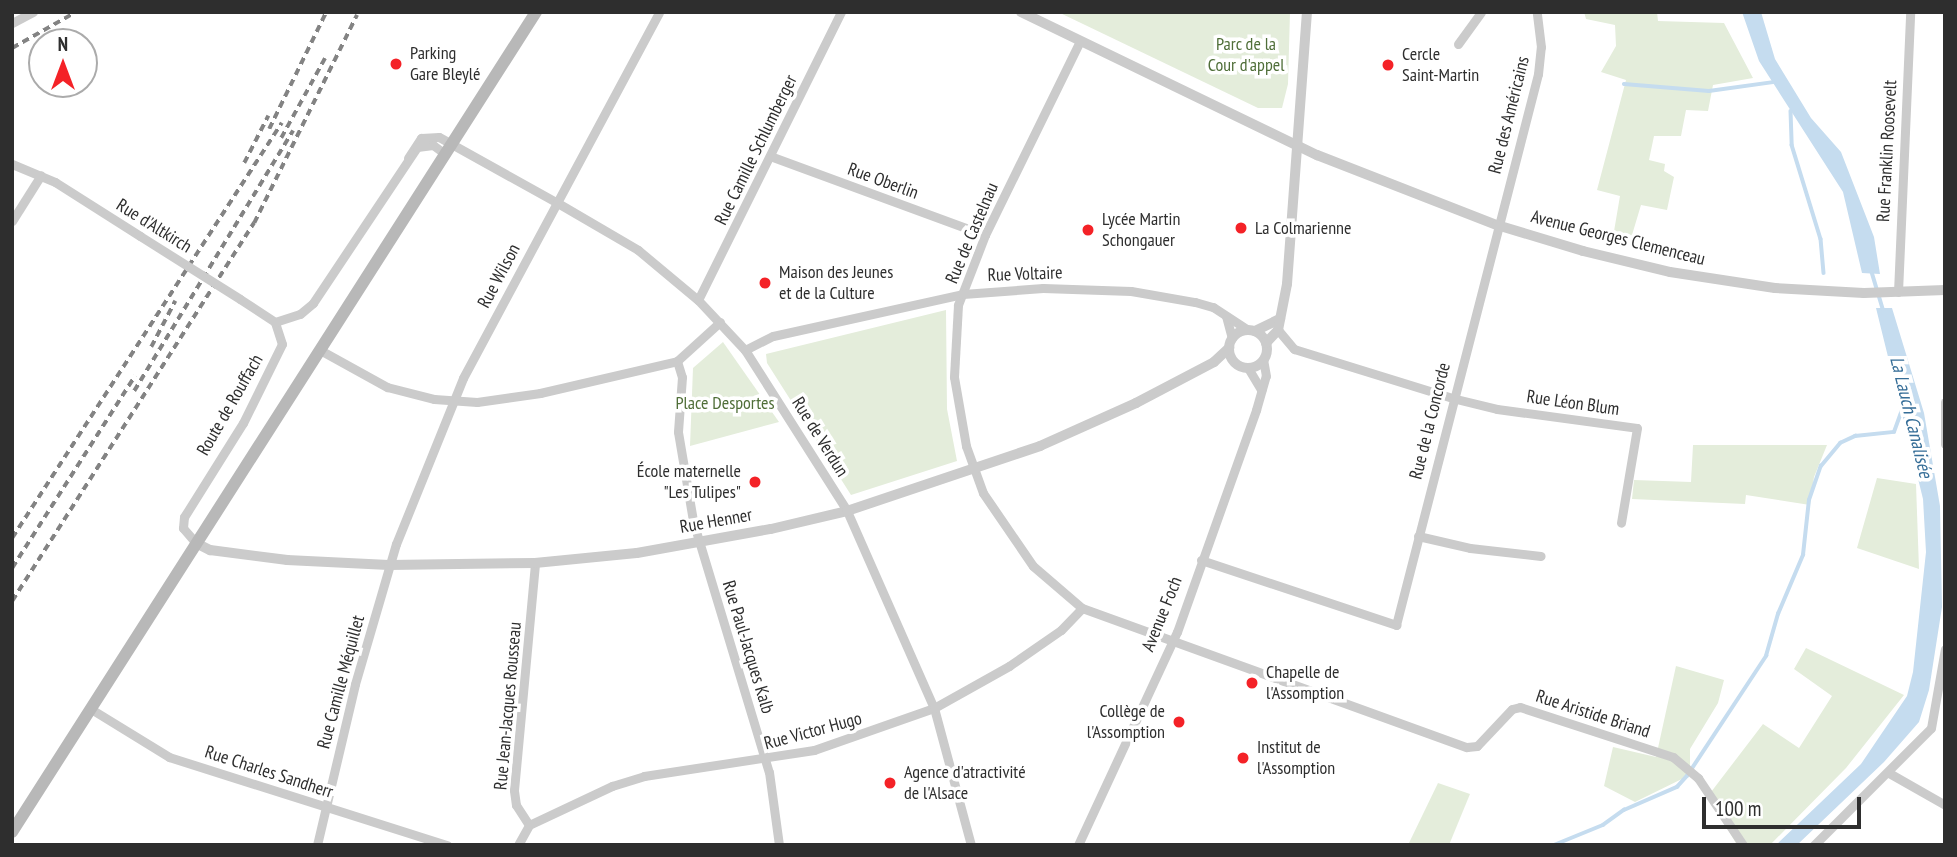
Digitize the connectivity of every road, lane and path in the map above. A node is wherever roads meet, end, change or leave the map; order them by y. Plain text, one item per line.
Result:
1 (33, 12) edge
2 (536, 12) edge
3 (659, 12) edge
4 (841, 12) edge
5 (1020, 12) edge
6 (1307, 12) edge
7 (1480, 12) edge
8 (1537, 12) edge
9 (1910, 12) edge
10 (12, 23) edge
11 (1080, 41) junction
12 (1458, 44) dead end
13 (1298, 147) junction
14 (448, 149) junction
15 (770, 156) junction
16 (12, 164) edge
17 (41, 175) junction
18 (556, 202) junction
19 (12, 221) edge
20 (1497, 225) junction
21 (985, 235) junction
22 (1945, 290) edge
23 (1893, 292) junction
24 (963, 294) junction
25 (698, 300) junction
26 (1226, 316) junction
27 (720, 322) junction
28 (275, 323) junction
29 (1279, 324) junction
30 (1252, 331) junction
31 (1231, 343) junction
32 (1265, 343) junction
33 (320, 350) junction
34 (745, 350) junction
35 (1263, 359) junction
36 (677, 361) junction
37 (1214, 362) junction
38 (1234, 362) junction
39 (1248, 368) junction
40 (1261, 390) junction
41 (1452, 398) junction
42 (454, 401) junction
43 (1945, 402) edge
44 (1945, 443) edge
45 (974, 472) junction
46 (847, 511) junction
47 (1621, 523) dead end
48 (1418, 536) junction
49 (699, 542) junction
50 (196, 543) junction
51 (1541, 556) dead end
52 (1201, 560) junction
53 (535, 563) junction
54 (389, 565) junction
55 (1082, 608) junction
56 (1171, 642) junction
57 (1945, 649) edge
58 (934, 708) junction
59 (91, 709) junction
60 (766, 760) junction
61 (1889, 773) junction
62 (1945, 806) edge
63 (324, 807) junction
64 (529, 825) junction
65 (12, 832) edge
66 (317, 845) edge
67 (447, 845) edge
68 (518, 845) edge
69 (779, 845) edge
70 (971, 845) edge
71 (1078, 845) edge
72 (1743, 845) edge
73 (1814, 845) edge

1 - 10 street
2 - 14 main road
3 - 18 street, Rue Wilson
4 - 15 street, Rue Camille Schlumberger
5 - 11 street, Avenue Georges Clemenceau
6 - 13 street
7 - 12 street
8 - 20 street, Rue des Américains
9 - 23 street, Rue Franklin Roosevelt
11 - 13 street, Avenue Georges Clemenceau
11 - 21 street, Rue de Castelnau
13 - 20 street, Avenue Georges Clemenceau
13 - 29 street
14 - 18 street, Rue de Verdun
14 - 28 street
14 - 33 main road
15 - 21 street, Rue Oberlin
15 - 25 street, Rue Camille Schlumberger
16 - 17 street, Rue d'Altkirch
17 - 19 street
17 - 28 street, Rue d'Altkirch, bridge
18 - 25 street, Rue de Verdun
18 - 42 street, Rue Wilson
20 - 23 street, Avenue Georges Clemenceau
20 - 41 street, Rue de la Concorde
21 - 24 street, Rue de Castelnau
22 - 23 street, Avenue Georges Clemenceau
24 - 26 street, Rue Voltaire
24 - 34 street, Rue Voltaire
24 - 45 street, Rue de Castelnau
25 - 27 street, Rue de Verdun
26 - 30 street, Rue Voltaire
26 - 31 street
27 - 34 street, Rue de Verdun
27 - 36 street
28 - 50 street, Route de Rouffach
29 - 30 street
29 - 32 street
29 - 41 street
30 - 31 street
30 - 32 street
31 - 37 street, Rue Henner
31 - 38 street
32 - 35 street
33 - 42 street
33 - 50 main road
34 - 46 street, Rue de Verdun
35 - 39 street
35 - 40 street, Avenue Foch
36 - 42 street
36 - 49 street
37 - 38 street, Rue Henner
37 - 45 street, Rue Henner
38 - 39 street
39 - 40 street
40 - 52 street, Avenue Foch
41 - 47 street, Rue Léon Blum
41 - 48 street, Rue de la Concorde
42 - 54 street, Rue Wilson
43 - 44 street
45 - 46 street, Rue Henner
45 - 55 street, Rue de Castelnau
46 - 49 street, Rue Henner
46 - 58 street, Rue de Verdun
48 - 51 street
48 - 52 street, Rue de la Concorde
49 - 53 street, Rue Henner
49 - 60 street, Rue Paul-Jacques Kalb
50 - 54 street, Rue Henner
50 - 59 main road
52 - 56 street, Avenue Foch
53 - 54 street, Rue Henner
53 - 64 street, Rue Jean-Jacques Rousseau
54 - 63 street, Rue Camille Méquillet
55 - 56 street, Rue de Castelnau
55 - 58 street, Rue Victor Hugo
56 - 71 street, Avenue Foch
56 - 72 street, Rue Aristide Briand
57 - 61 street
58 - 60 street, Rue Victor Hugo
58 - 70 street, Rue de Verdun
59 - 63 street, Rue Charles Sandherr
59 - 65 main road
60 - 64 street, Rue Victor Hugo
60 - 69 street, Rue Paul-Jacques Kalb
61 - 62 street
61 - 73 street
63 - 66 street, Rue Camille Méquillet
63 - 67 street, Rue Charles Sandherr
64 - 68 street

